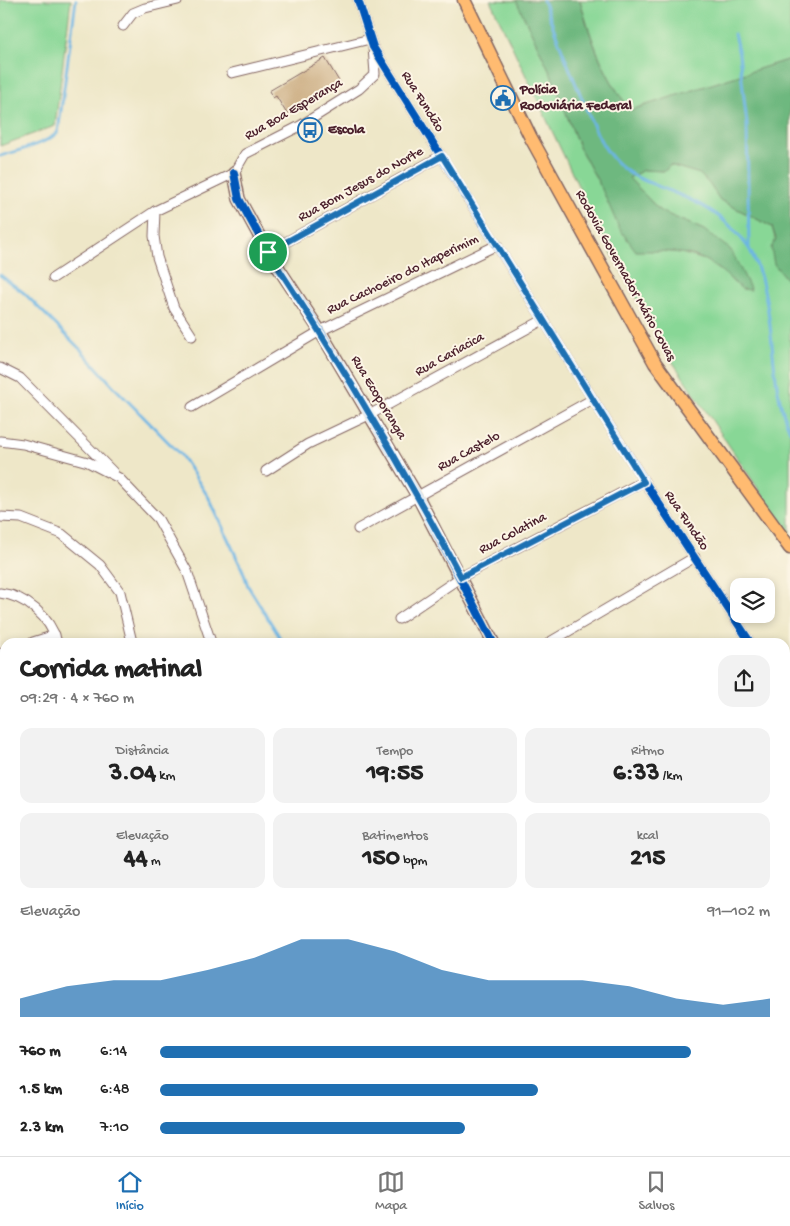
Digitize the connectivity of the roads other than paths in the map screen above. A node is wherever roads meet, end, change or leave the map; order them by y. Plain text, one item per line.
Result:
1 (178, 0) edge
2 (358, 0) edge
3 (464, 0) edge
4 (123, 26) dead end
5 (372, 43) junction
6 (232, 73) dead end
7 (442, 156) junction
8 (234, 173) junction
9 (155, 211) junction
10 (497, 245) junction
11 (268, 252) junction
12 (53, 278) dead end
13 (543, 320) junction
14 (320, 331) junction
15 (192, 336) dead end
16 (0, 368) edge
17 (593, 399) junction
18 (192, 407) dead end
19 (371, 414) junction
20 (0, 441) edge
21 (266, 472) dead end
22 (119, 478) junction
23 (644, 482) junction
24 (418, 497) junction
25 (0, 517) edge
26 (358, 530) dead end
27 (790, 548) edge
28 (695, 558) junction
29 (461, 577) junction
30 (0, 593) edge
31 (399, 619) dead end
32 (55, 638) edge
33 (131, 638) edge
34 (210, 638) edge
35 (492, 638) edge
36 (557, 638) edge
37 (747, 638) edge

1 - 4 street
2 - 5 street, Rua Fundão
3 - 27 main road, Rodovia Governador Mário Covas
5 - 6 street
5 - 7 street, Rua Fundão
5 - 8 street, Rua Boa Esperança
7 - 10 street, Rua Fundão
7 - 11 street, Rua Bom Jesus do Norte
8 - 9 street
8 - 11 street, Rua Ecoporanga
9 - 12 street
9 - 15 street
10 - 13 street, Rua Fundão
10 - 14 street, Rua Cachoeiro do Itaperimim
11 - 14 street, Rua Ecoporanga
13 - 17 street, Rua Fundão
13 - 19 street, Rua Cariacica
14 - 18 street, Rua Cachoeiro do Itaperimim
14 - 19 street, Rua Ecoporanga
16 - 22 street
17 - 23 street, Rua Fundão
17 - 24 street, Rua Castelo
19 - 21 street, Rua Cariacica
19 - 24 street, Rua Ecoporanga
20 - 22 street
22 - 34 street
23 - 28 street, Rua Fundão
23 - 29 street, Rua Colatina
24 - 26 street, Rua Castelo
24 - 29 street, Rua Ecoporanga
25 - 33 street
28 - 36 street
28 - 37 street, Rua Fundão
29 - 31 street, Rua Colatina
29 - 35 street, Rua Ecoporanga
30 - 32 street

